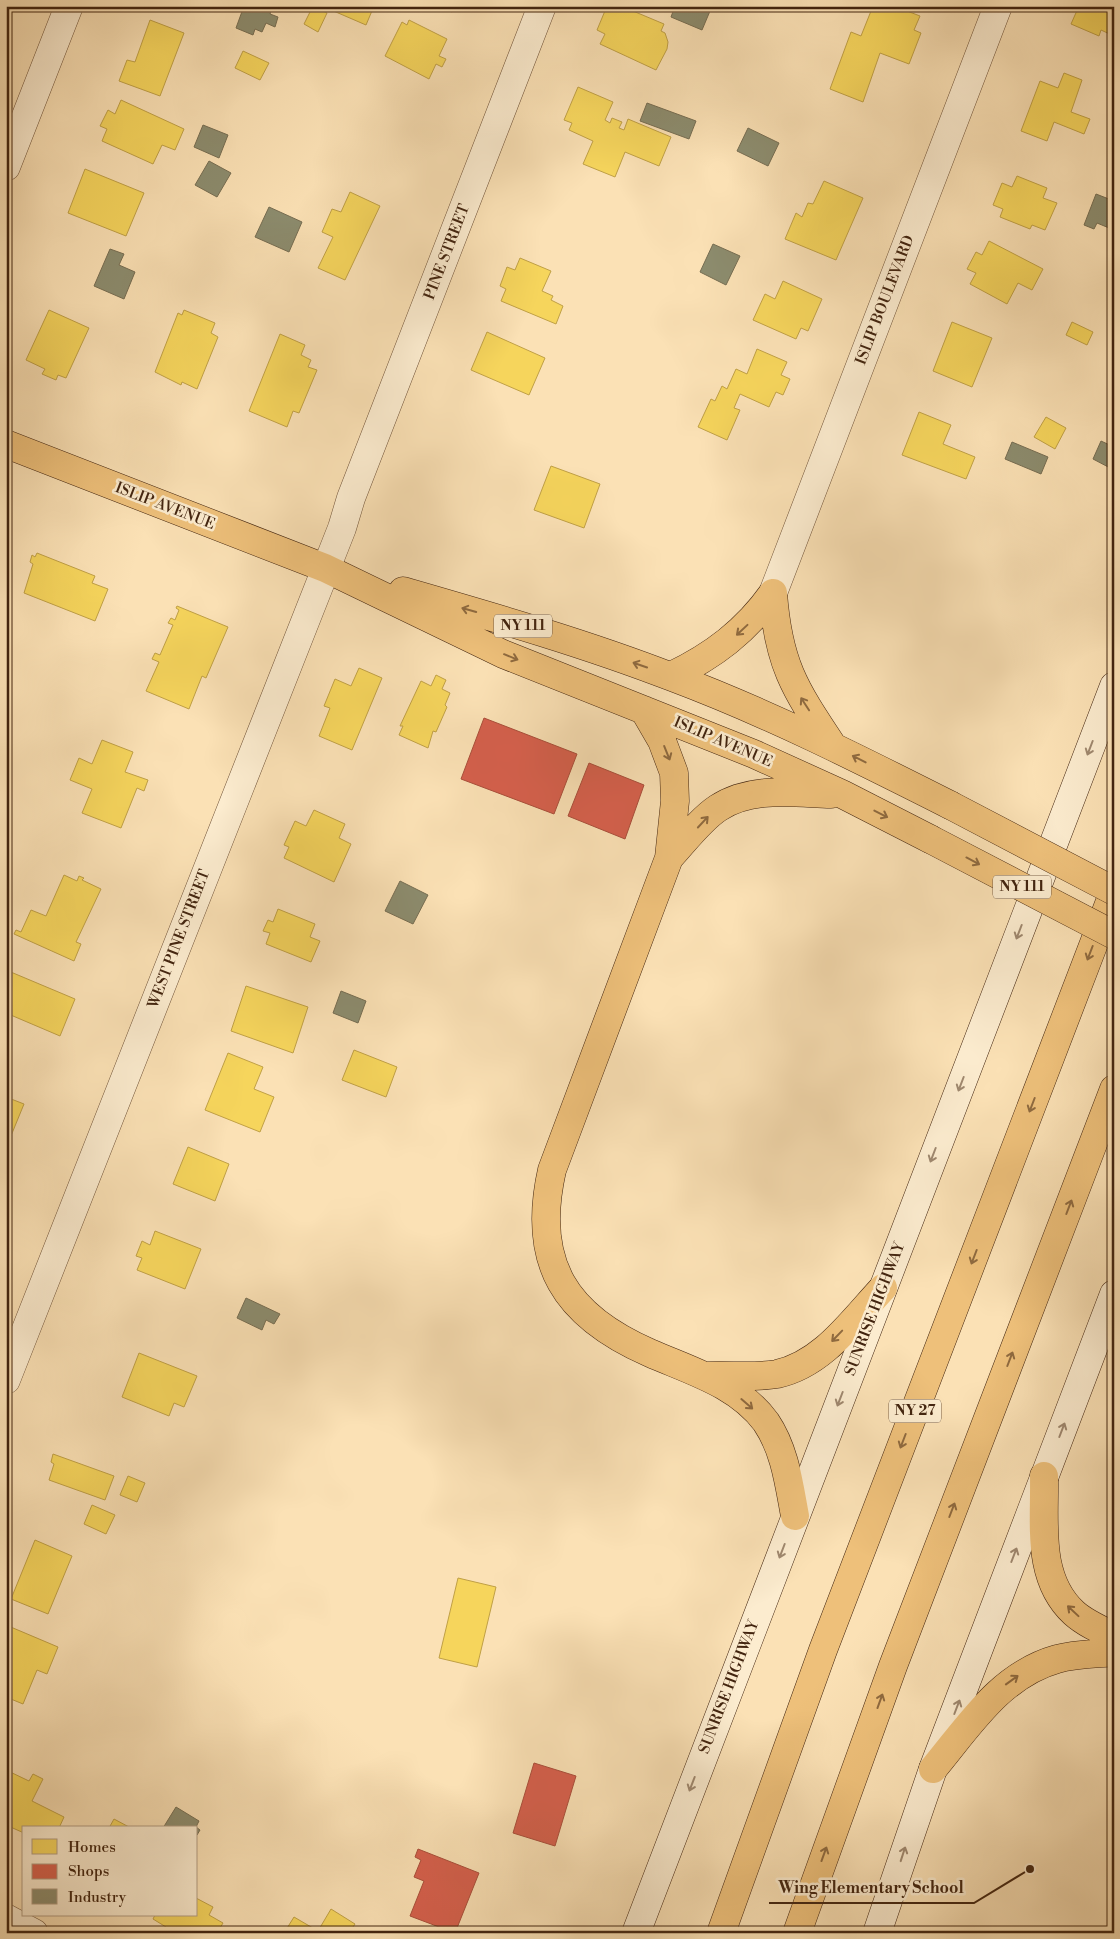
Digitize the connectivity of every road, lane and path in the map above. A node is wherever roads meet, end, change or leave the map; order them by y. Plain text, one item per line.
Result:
1 (70, 6) edge
2 (542, 6) edge
3 (998, 6) edge
4 (6, 166) edge
5 (6, 444) edge
6 (351, 498) joint
7 (325, 568) junction
8 (773, 593) junction
9 (671, 676) junction
10 (1114, 686) edge
11 (644, 710) junction
12 (832, 745) junction
13 (842, 794) junction
14 (670, 858) junction
15 (1114, 891) edge
16 (1114, 935) edge
17 (1114, 1089) edge
18 (883, 1288) junction
19 (1114, 1294) edge
20 (708, 1376) junction
21 (6, 1380) edge
22 (1044, 1476) junction
23 (795, 1516) junction
24 (1114, 1636) edge
25 (1114, 1652) edge
26 (933, 1769) junction
27 (6, 1918) edge
28 (34, 1933) edge
29 (636, 1933) edge
30 (721, 1933) edge
31 (797, 1933) edge
32 (878, 1933) edge

1 - 4 street
2 - 6 street, PINE STREET
3 - 8 street, ISLIP BOULEVARD
5 - 7 main road, ISLIP AVENUE / NY 111
6 - 7 street, WEST PINE STREET
9 -> 7 main road, ISLIP AVENUE / NY 111
7 -> 11 main road, ISLIP AVENUE / NY 111
7 - 21 street, WEST PINE STREET
8 -> 9 main road
12 -> 8 main road
9 - 12 main road, ISLIP AVENUE / NY 111
10 -> 18 street, SUNRISE HIGHWAY
11 - 13 main road, ISLIP AVENUE / NY 111
11 -> 14 main road
15 -> 12 main road, ISLIP AVENUE / NY 111, bridge
14 -> 13 main road
13 -> 16 main road, ISLIP AVENUE / NY 111, bridge
14 - 20 main road
15 -> 30 main road, NY 27
31 -> 17 main road
18 -> 20 main road
18 -> 23 street, SUNRISE HIGHWAY
22 -> 19 street
20 -> 23 main road
24 -> 22 main road
26 -> 22 street
23 -> 29 street, SUNRISE HIGHWAY
26 -> 25 main road
32 -> 26 street
27 - 28 street

